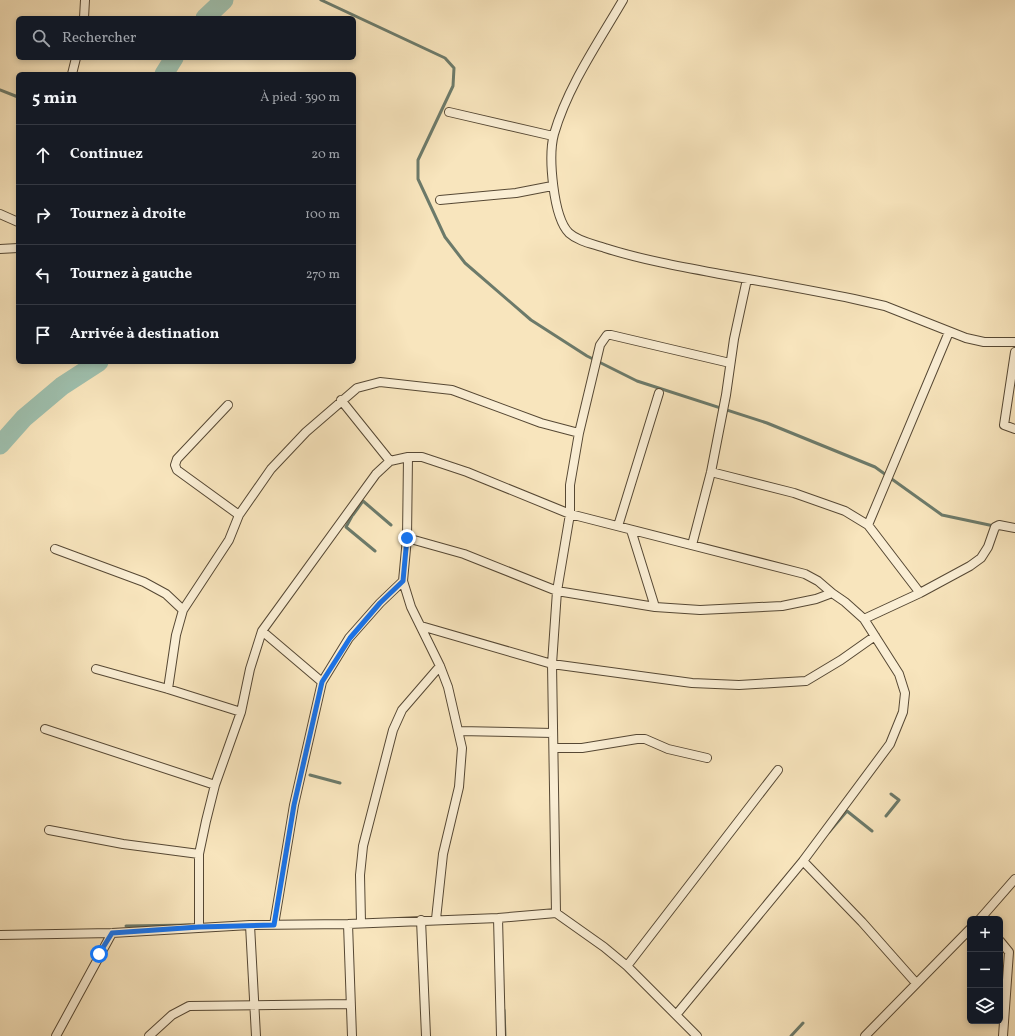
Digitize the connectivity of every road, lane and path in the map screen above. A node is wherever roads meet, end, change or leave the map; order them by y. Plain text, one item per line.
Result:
1 (85, 0) edge
2 (623, 0) edge
3 (84, 16) edge
4 (76, 60) edge
5 (72, 72) edge
6 (449, 112) dead end
7 (553, 136) junction
8 (552, 186) junction
9 (440, 200) dead end
10 (0, 214) edge
11 (16, 221) edge
12 (16, 248) edge
13 (0, 249) edge
14 (747, 279) junction
15 (949, 332) junction
16 (1015, 342) edge
17 (1015, 352) edge
18 (730, 363) junction
19 (660, 393) dead end
20 (341, 400) junction
21 (228, 405) dead end
22 (1015, 429) edge
23 (579, 433) junction
24 (408, 457) junction
25 (390, 461) junction
26 (711, 472) junction
27 (570, 514) junction
28 (239, 515) junction
29 (868, 525) junction
30 (618, 526) junction
31 (1015, 528) edge
32 (631, 530) junction
33 (407, 538) junction
34 (692, 546) junction
35 (55, 549) dead end
36 (403, 581) junction
37 (557, 591) junction
38 (832, 593) junction
39 (920, 593) junction
40 (655, 607) junction
41 (183, 610) junction
42 (864, 619) junction
43 (421, 626) junction
44 (262, 631) junction
45 (876, 636) junction
46 (552, 664) junction
47 (440, 666) junction
48 (96, 669) dead end
49 (322, 682) junction
50 (168, 689) junction
51 (241, 712) junction
52 (44, 729) dead end
53 (460, 731) junction
54 (553, 733) junction
55 (554, 748) junction
56 (707, 758) dead end
57 (778, 770) dead end
58 (215, 785) junction
59 (49, 830) dead end
60 (199, 854) junction
61 (803, 861) junction
62 (1015, 880) edge
63 (556, 913) junction
64 (984, 916) edge
65 (498, 918) junction
66 (436, 919) junction
67 (421, 920) junction
68 (361, 922) junction
69 (348, 924) junction
70 (250, 925) junction
71 (274, 925) junction
72 (199, 927) junction
73 (967, 932) edge
74 (112, 933) junction
75 (0, 935) edge
76 (1003, 944) edge
77 (1012, 955) edge
78 (627, 966) junction
79 (916, 983) junction
80 (350, 1004) junction
81 (253, 1005) junction
82 (676, 1015) junction
83 (56, 1036) edge
84 (149, 1036) edge
85 (256, 1036) edge
86 (352, 1036) edge
87 (426, 1036) edge
88 (501, 1036) edge
89 (697, 1036) edge
90 (865, 1036) edge
91 (1002, 1036) edge

1 - 3 street
2 - 7 street
4 - 5 street
6 - 7 street
7 - 8 street
8 - 9 street
8 - 14 street
10 - 11 street
12 - 13 street
14 - 15 street
14 - 18 street
15 - 16 street
15 - 29 street
17 - 22 street
18 - 23 street
18 - 26 street
19 - 30 street
20 - 23 street
20 - 25 street
20 - 28 street
21 - 28 street
23 - 27 street
24 - 25 street
24 - 27 street
24 - 33 street
25 - 44 street
26 - 29 street
26 - 34 street
27 - 30 street
27 - 37 street
28 - 41 street
29 - 39 street
30 - 32 street
31 - 39 street
32 - 34 street
32 - 40 street
33 - 36 street
33 - 37 street
34 - 38 street
35 - 41 street
36 - 43 street
36 - 49 street
37 - 40 street
37 - 46 street
38 - 40 street
38 - 42 street
39 - 42 street
41 - 50 street
42 - 45 street
43 - 46 street
43 - 47 street
44 - 49 street
44 - 51 street
45 - 46 street
45 - 61 street
46 - 54 street
47 - 53 street
47 - 68 street
48 - 50 street
49 - 71 street
50 - 51 street
51 - 58 street
52 - 58 street
53 - 54 street
53 - 66 street
54 - 55 street
55 - 56 street
55 - 63 street
57 - 78 street
58 - 60 street
59 - 60 street
60 - 72 street
61 - 79 street
61 - 82 street
62 - 64 street
63 - 65 street
63 - 78 street
65 - 66 street
65 - 88 street
66 - 67 street
67 - 68 street
67 - 87 street
68 - 69 street
69 - 71 street
69 - 80 street
70 - 71 street
70 - 72 street
70 - 81 street
72 - 74 street
73 - 79 street
74 - 75 street
74 - 83 street
76 - 77 street
77 - 91 street
78 - 82 street
79 - 90 street
80 - 81 street
80 - 86 street
81 - 84 street
81 - 85 street
82 - 89 street

